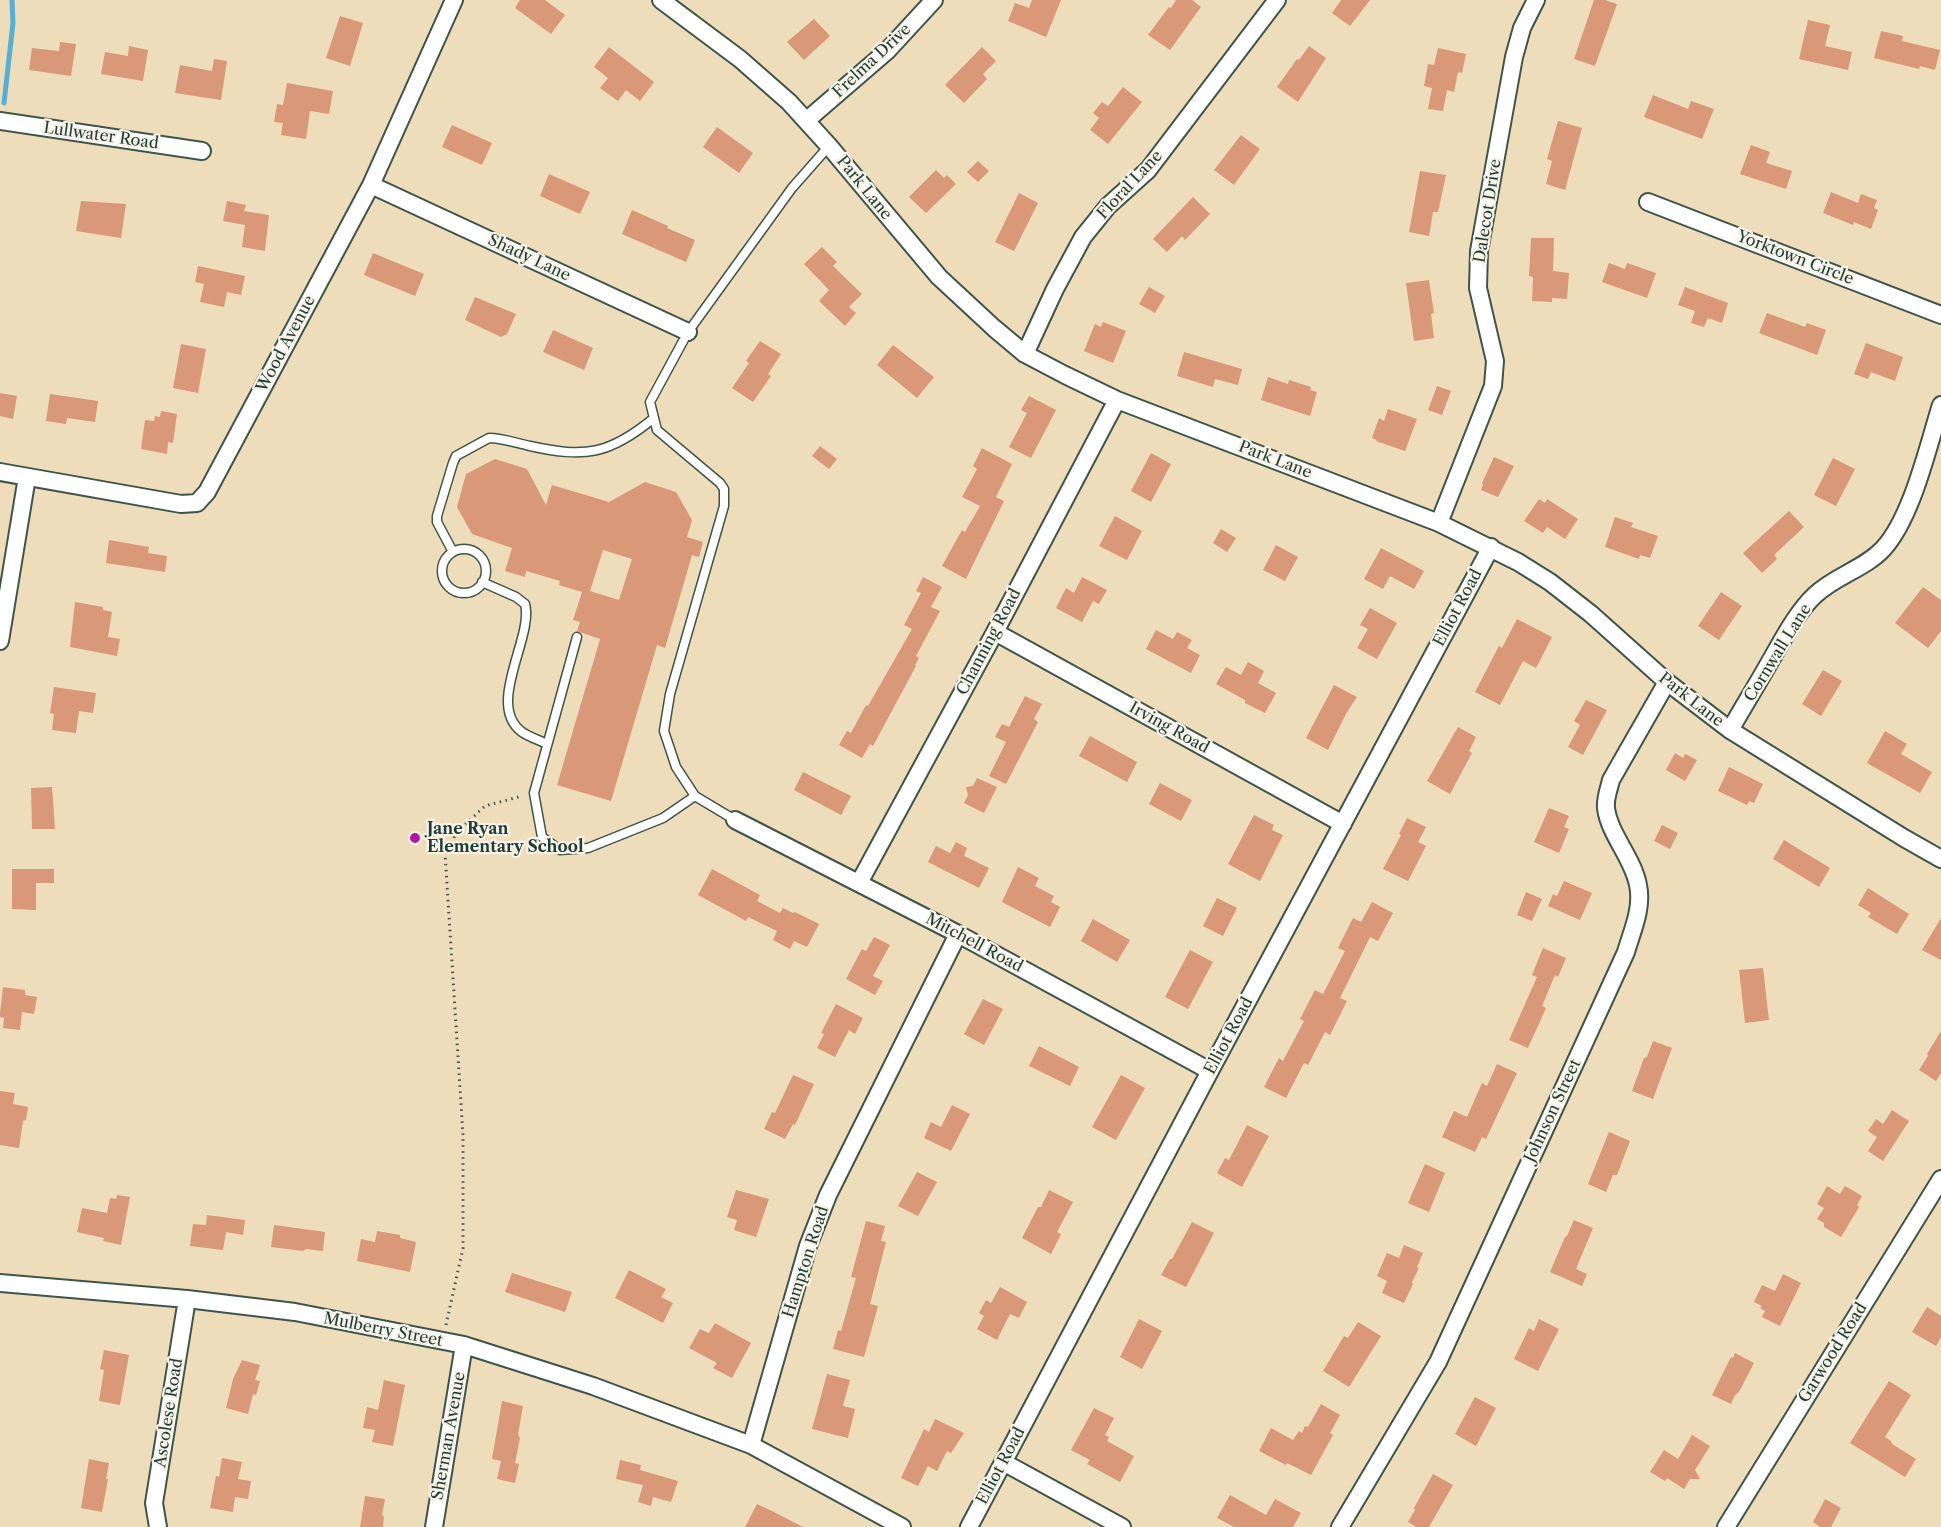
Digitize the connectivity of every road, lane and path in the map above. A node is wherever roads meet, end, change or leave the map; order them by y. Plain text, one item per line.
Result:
1 (454, 0) edge
2 (661, 0) edge
3 (934, 0) edge
4 (1277, 0) edge
5 (1536, 0) edge
6 (807, 120) junction
7 (0, 121) edge
8 (830, 146) junction
9 (202, 151) dead end
10 (370, 184) junction
11 (1648, 202) dead end
12 (1941, 315) edge
13 (688, 332) junction
14 (1025, 354) junction
15 (1117, 400) junction
16 (1941, 405) edge
17 (654, 418) junction
18 (0, 472) edge
19 (27, 477) junction
20 (1438, 523) junction
21 (1491, 547) junction
22 (453, 552) junction
23 (482, 582) junction
24 (995, 632) junction
25 (577, 638) dead end
26 (0, 641) edge
27 (1667, 682) junction
28 (1730, 730) junction
29 (547, 744) junction
30 (534, 793) junction
31 (695, 796) junction
32 (735, 820) joint
33 (1343, 824) junction
34 (1941, 859) edge
35 (859, 883) junction
36 (958, 934) junction
37 (1210, 1071) junction
38 (1941, 1179) edge
39 (0, 1283) edge
40 (187, 1299) junction
41 (442, 1342) junction
42 (464, 1346) junction
43 (751, 1446) junction
44 (1003, 1462) junction
45 (158, 1527) edge
46 (434, 1527) edge
47 (902, 1527) edge
48 (969, 1527) edge
49 (1122, 1527) edge
50 (1340, 1527) edge
51 (1726, 1527) edge

1 - 10 street, Wood Avenue
2 - 6 street, Park Lane
3 - 6 street, Frelma Drive
4 - 14 street, Floral Lane
5 - 20 street, Dalecot Drive
6 - 8 street, Park Lane
7 - 9 street, Lullwater Road
8 - 13 lane
8 - 14 street, Park Lane
10 - 13 street, Shady Lane
10 - 19 street, Wood Avenue
11 - 12 street, Yorktown Circle
13 - 17 lane
14 - 15 street, Park Lane
15 - 20 street, Park Lane
15 - 24 street, Channing Road
16 - 28 street, Cornwall Lane
17 - 22 lane
17 - 31 lane
18 - 19 street, Wood Avenue
19 - 26 street
20 - 21 street, Park Lane
21 - 27 street, Park Lane
21 - 33 street, Elliot Road
22 - 23 lane
22 - 23 lane
23 - 29 lane
24 - 33 street, Irving Road
24 - 35 street, Channing Road
25 - 29 lane
27 - 28 street, Park Lane
27 - 50 street, Johnson Street
28 - 34 street, Park Lane
29 - 30 lane
30 - 31 lane
30 - 41 path
31 - 32 lane
32 - 35 street, Mitchell Road
33 - 37 street, Elliot Road
35 - 36 street, Mitchell Road
36 - 37 street, Mitchell Road
36 - 43 street, Hampton Road
37 - 44 street, Elliot Road
38 - 51 street, Garwood Road
39 - 40 street, Mulberry Street
40 - 41 street, Mulberry Street
40 - 45 street, Ascolese Road
41 - 42 street, Mulberry Street
42 - 43 street, Mulberry Street
42 - 46 street, Sherman Avenue
43 - 47 street
44 - 48 street, Elliot Road
44 - 49 street

